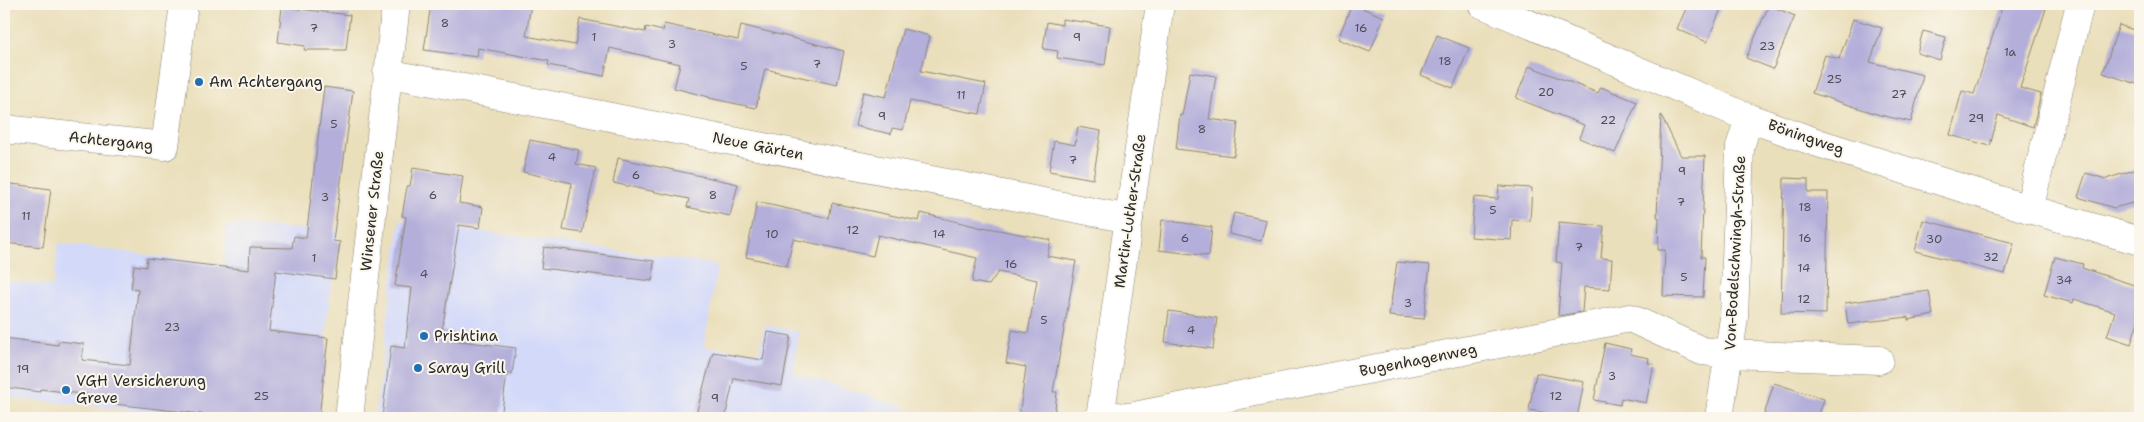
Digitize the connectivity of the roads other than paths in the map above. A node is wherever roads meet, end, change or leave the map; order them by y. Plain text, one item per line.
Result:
1 (184, 4) edge
2 (396, 4) edge
3 (1160, 4) edge
4 (1482, 4) edge
5 (2080, 4) edge
6 (387, 73) junction
7 (1749, 118) junction
8 (4, 129) edge
9 (2029, 209) junction
10 (1129, 219) junction
11 (2140, 241) edge
12 (1730, 354) junction
13 (1879, 360) dead end
14 (1100, 417) edge
15 (349, 418) edge
16 (1719, 418) edge

1 - 8 street, Achtergang
2 - 6 street, Winsener Straße
3 - 10 street, Martin-Luther-Straße
4 - 7 street, Böningweg
5 - 9 street
6 - 10 street, Neue Gärten
6 - 15 street, Winsener Straße
7 - 9 street, Böningweg
7 - 12 street, Von-Bodelschwingh-Straße
9 - 11 street, Böningweg
10 - 14 street, Martin-Luther-Straße
12 - 13 street, Von-Bodelschwingh-Straße
12 - 14 street, Bugenhagenweg
12 - 16 street, Von-Bodelschwingh-Straße

